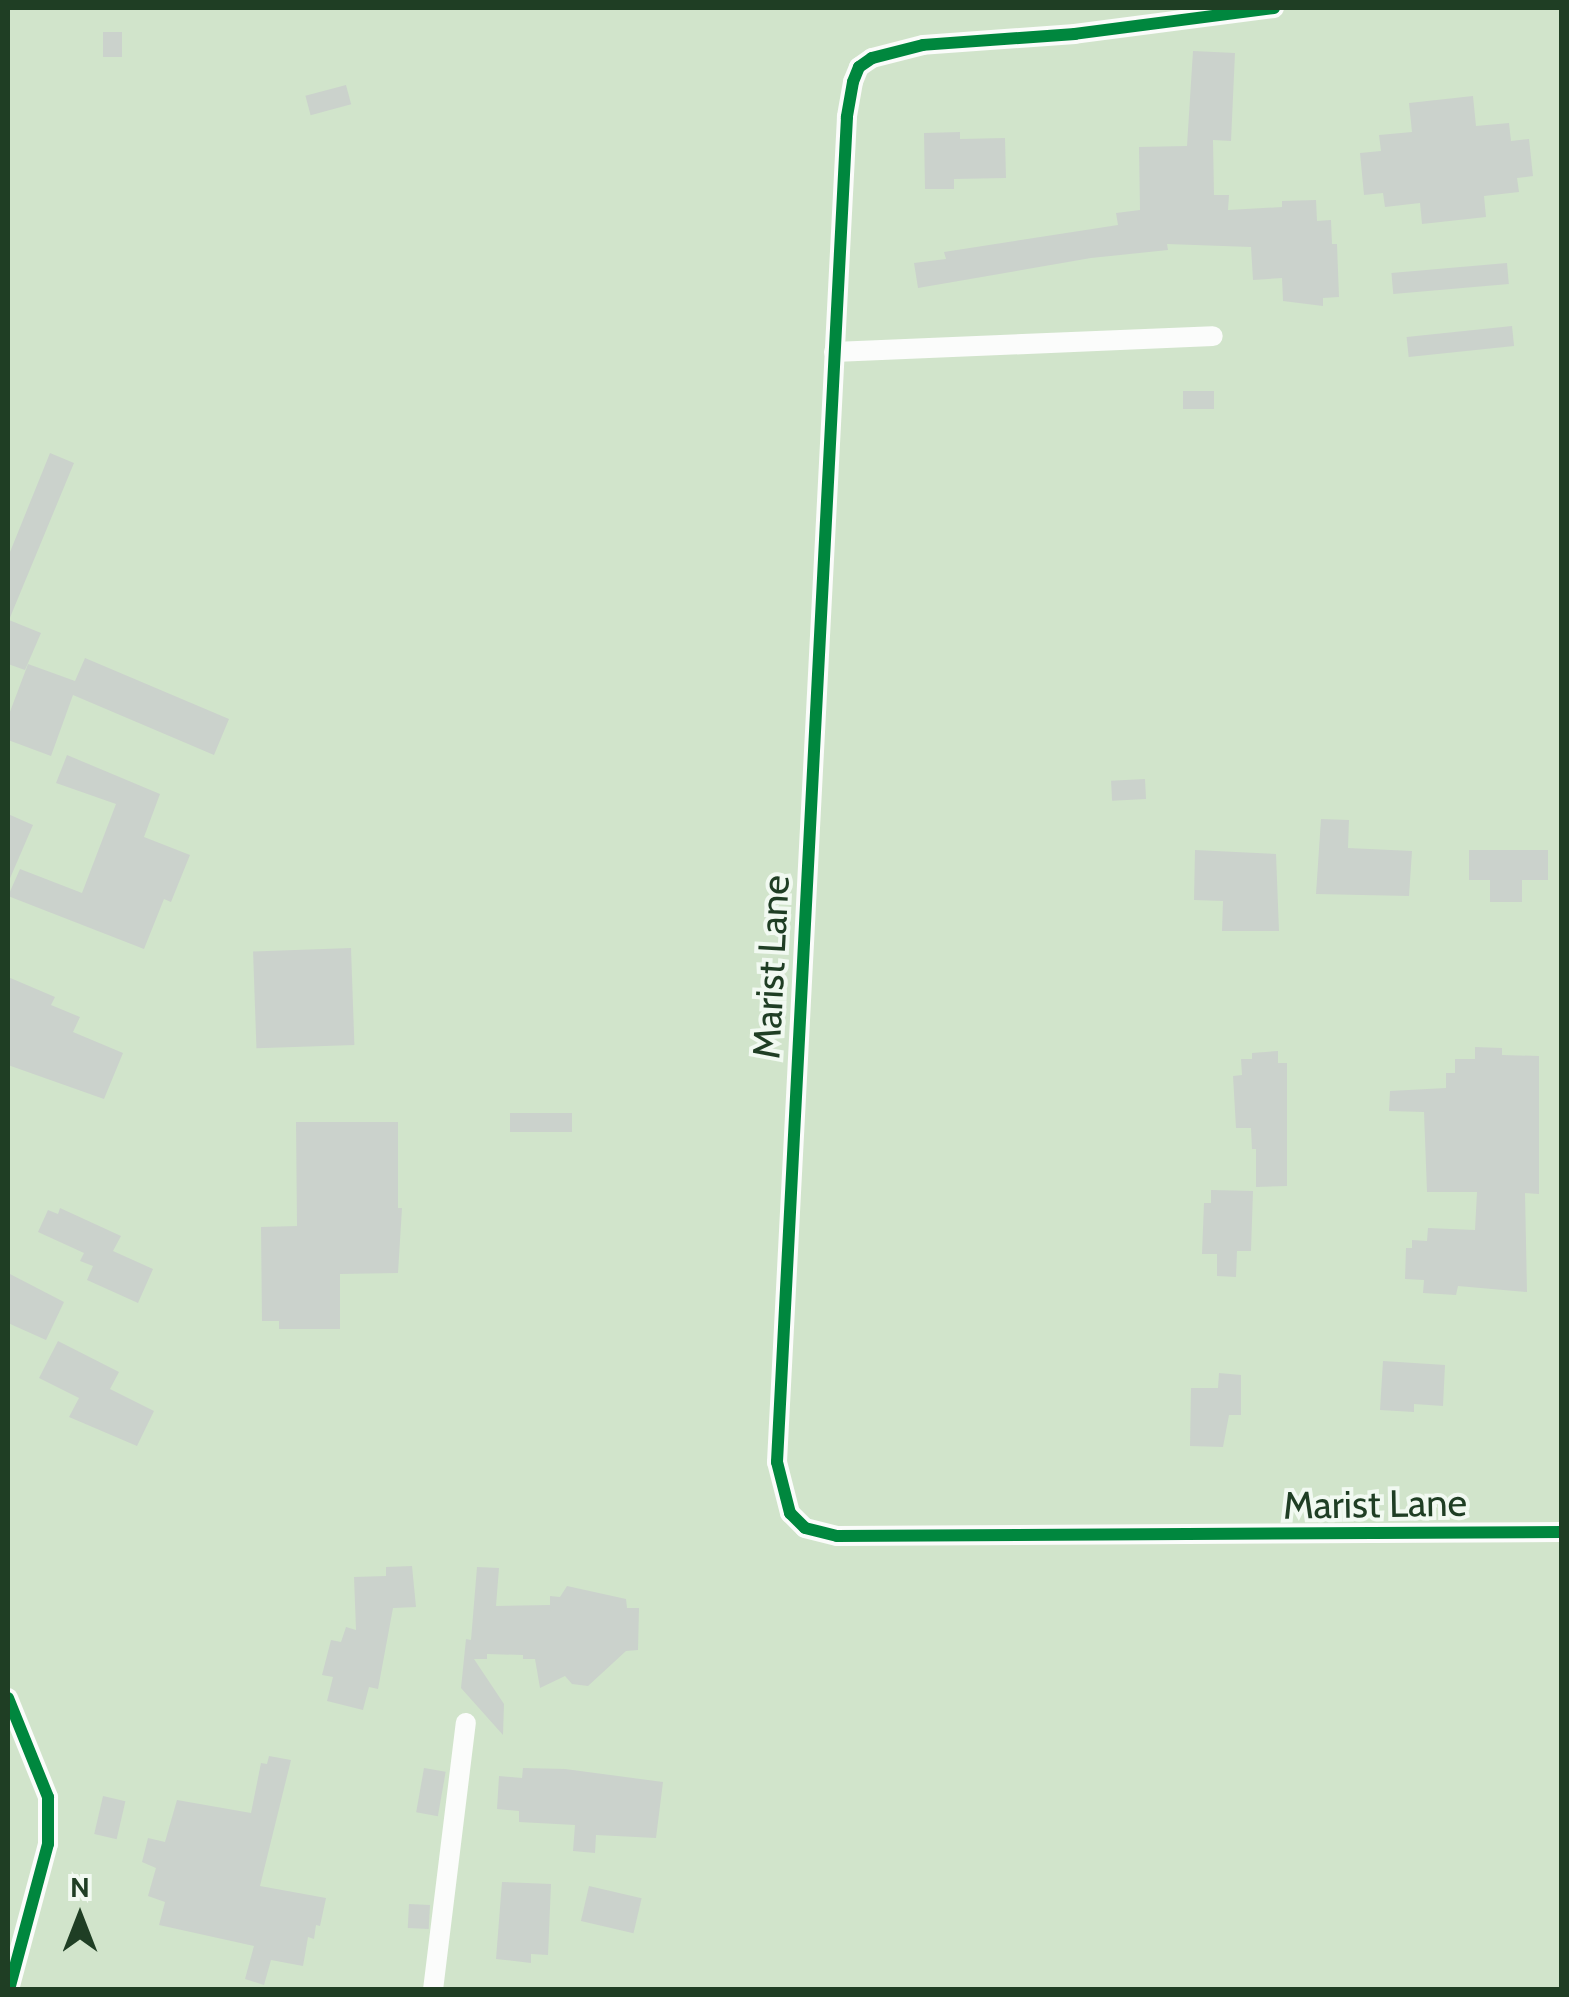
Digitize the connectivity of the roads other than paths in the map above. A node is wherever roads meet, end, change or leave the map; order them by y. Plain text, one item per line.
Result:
1 (1274, 8) edge
2 (1212, 336) dead end
3 (834, 352) junction
4 (1562, 1532) edge
5 (8, 1698) edge
6 (466, 1723) dead end
7 (9, 1990) edge
8 (434, 1990) edge

1 - 3 street, Marist Lane
2 - 3 street
3 - 4 street, Marist Lane
5 - 7 street
6 - 8 street

